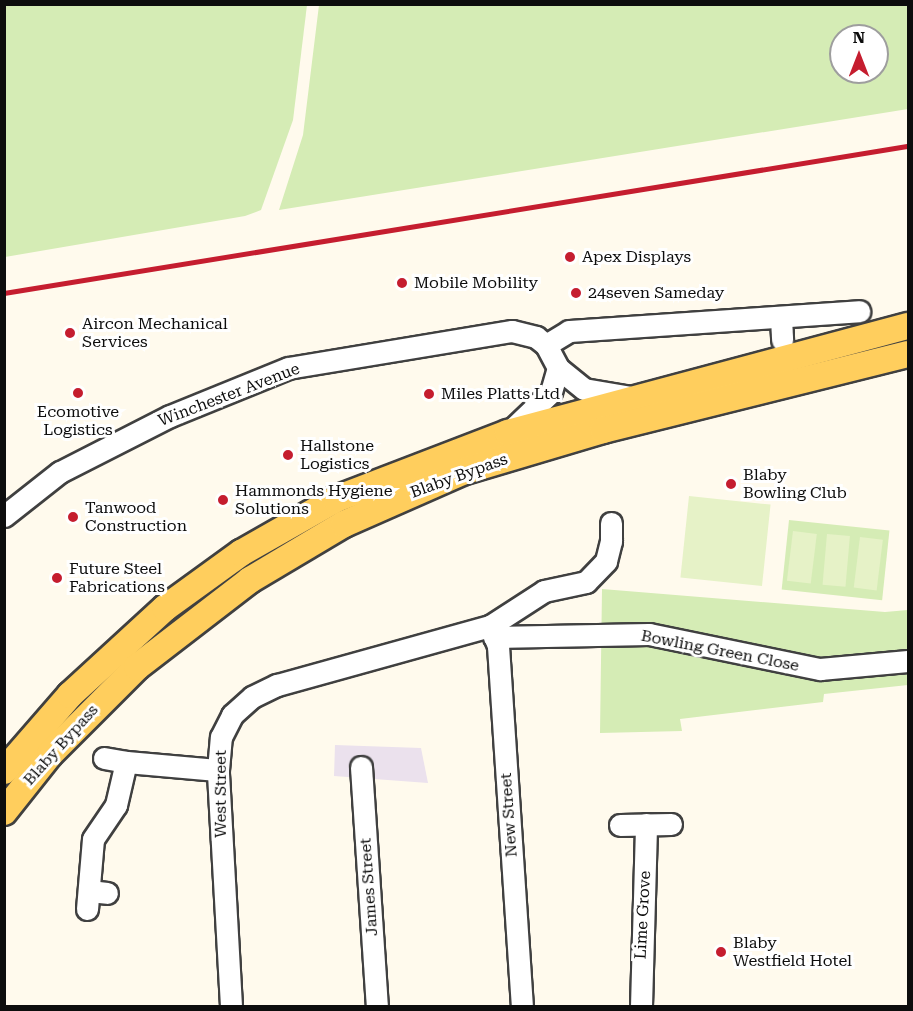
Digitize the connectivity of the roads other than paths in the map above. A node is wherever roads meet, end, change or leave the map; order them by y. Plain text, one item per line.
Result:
1 (860, 311) dead end
2 (781, 318) junction
3 (909, 326) edge
4 (783, 340) dead end
5 (546, 345) junction
6 (909, 354) edge
7 (558, 368) junction
8 (631, 398) junction
9 (508, 433) junction
10 (4, 516) edge
11 (611, 523) dead end
12 (492, 631) junction
13 (909, 661) edge
14 (104, 758) dead end
15 (126, 762) junction
16 (361, 767) dead end
17 (218, 770) junction
18 (4, 771) edge
19 (4, 812) edge
20 (646, 824) junction
21 (671, 824) dead end
22 (620, 825) dead end
23 (94, 898) dead end
24 (231, 1006) edge
25 (377, 1006) edge
26 (522, 1006) edge
27 (640, 1006) edge

1 - 2 street
2 - 4 street
2 - 5 street
3 - 8 main road, Blaby Bypass
5 - 7 street
5 - 10 street, Winchester Avenue
6 - 19 main road, Blaby Bypass
7 - 8 street
7 - 9 street
8 - 9 main road, Blaby Bypass
9 - 18 main road, Blaby Bypass
11 - 12 street
12 - 13 street, Bowling Green Close
12 - 17 street, West Street
12 - 26 street, New Street
14 - 15 street
15 - 17 street
15 - 23 street
16 - 25 street, James Street
17 - 24 street, West Street
20 - 21 street
20 - 22 street
20 - 27 street, Lime Grove

